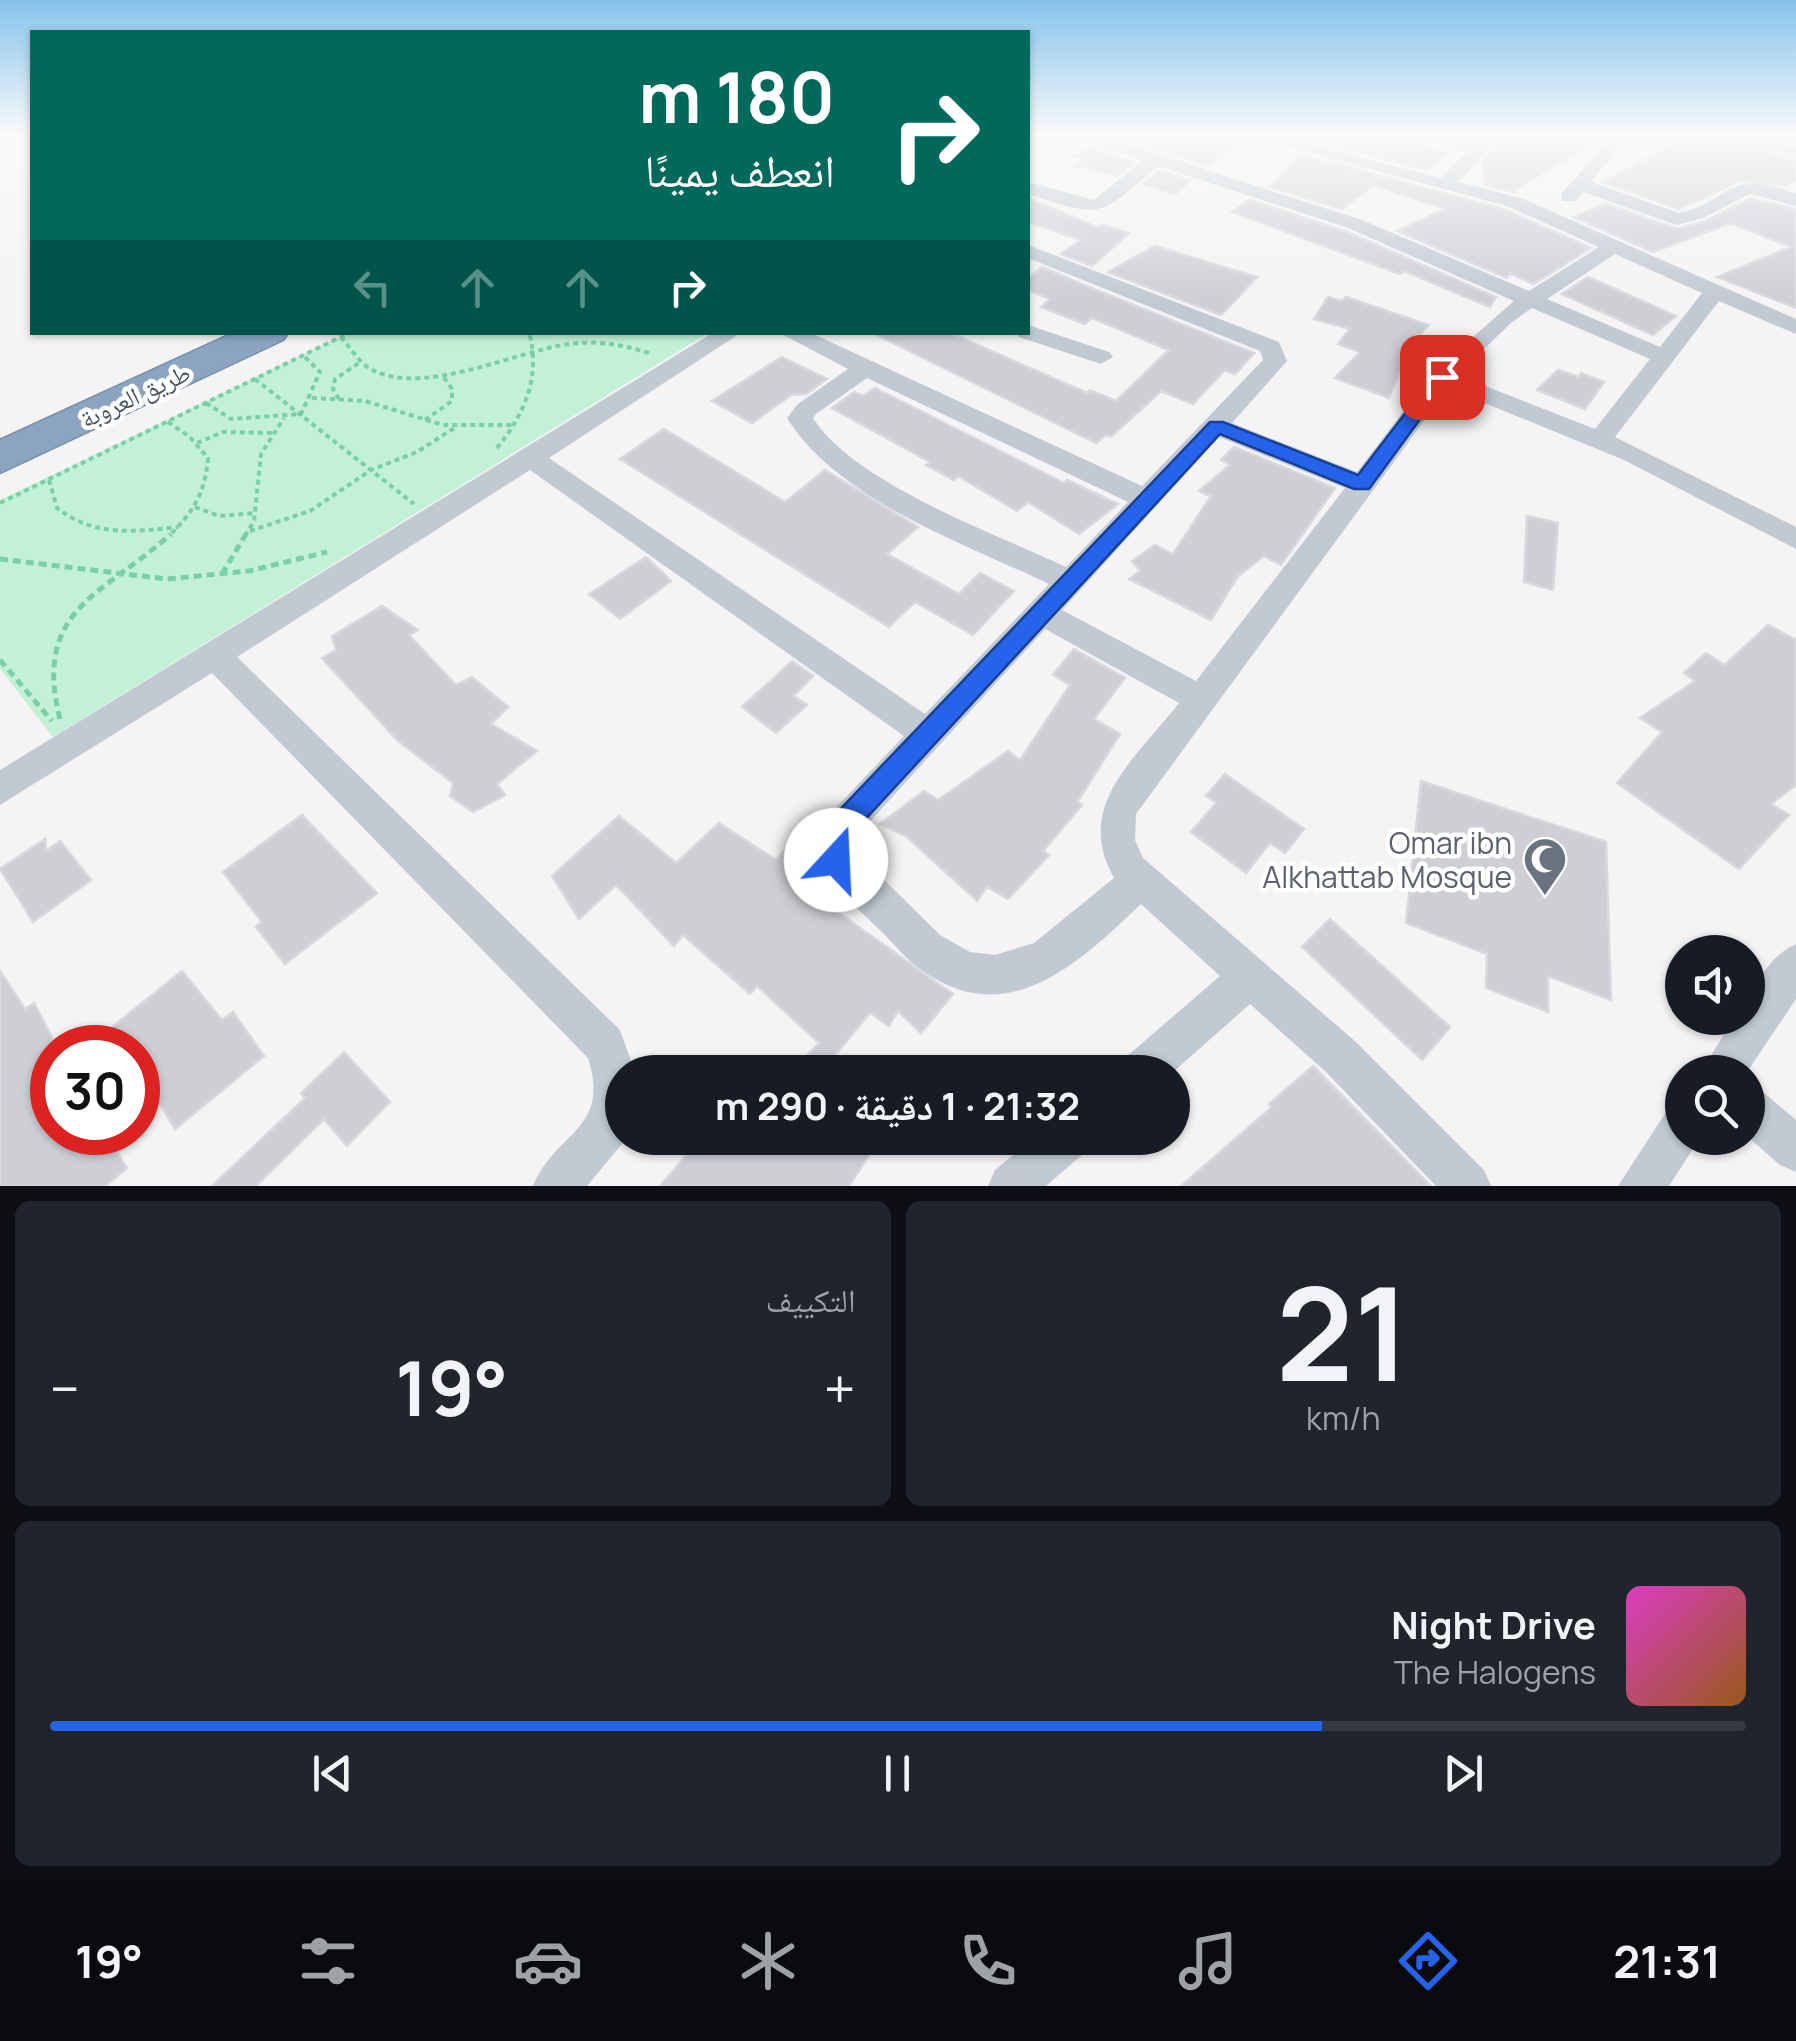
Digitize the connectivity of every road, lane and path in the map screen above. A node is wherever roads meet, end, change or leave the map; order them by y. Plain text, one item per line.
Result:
1 (1035, 190) edge
2 (1118, 190) edge
3 (1250, 190) edge
4 (1471, 190) edge
5 (1575, 190) edge
6 (1598, 190) edge
7 (1739, 190) edge
8 (1766, 190) edge
9 (1796, 200) edge
10 (1551, 218) junction
11 (1610, 248) junction
12 (1030, 253) edge
13 (1714, 292) junction
14 (1532, 299) junction
15 (1796, 327) edge
16 (1030, 333) edge
17 (207, 335) edge
18 (346, 335) edge
19 (530, 335) edge
20 (599, 335) edge
21 (726, 335) edge
22 (795, 335) edge
23 (341, 338) junction
24 (602, 341) junction
25 (287, 344) edge
26 (536, 348) junction
27 (1101, 357) dead end
28 (1664, 357) junction
29 (659, 358) dead end
30 (359, 363) junction
31 (865, 368) junction
32 (444, 376) junction
33 (1442, 377) junction
34 (255, 379) junction
35 (312, 398) junction
36 (339, 399) junction
37 (206, 403) junction
38 (300, 414) junction
39 (284, 418) junction
40 (422, 421) junction
41 (168, 422) junction
42 (1216, 426) junction
43 (456, 427) junction
44 (0, 428) edge
45 (274, 433) junction
46 (1600, 440) junction
47 (197, 443) junction
48 (530, 457) junction
49 (0, 458) edge
50 (371, 470) junction
51 (49, 480) junction
52 (1362, 484) junction
53 (1148, 500) junction
54 (0, 504) edge
55 (195, 507) junction
56 (257, 513) junction
57 (432, 518) junction
58 (181, 526) junction
59 (250, 531) junction
60 (1796, 539) edge
61 (340, 547) dead end
62 (0, 559) edge
63 (222, 574) junction
64 (110, 576) junction
65 (1072, 582) junction
66 (1043, 614) junction
67 (214, 654) junction
68 (0, 660) edge
69 (1201, 699) junction
70 (46, 719) dead end
71 (928, 735) junction
72 (70, 745) junction
73 (0, 789) edge
74 (1140, 880) junction
75 (1796, 964) edge
76 (1250, 976) junction
77 (1159, 1055) edge
78 (1734, 1055) edge
79 (1765, 1123) edge
80 (1796, 1148) edge
81 (1665, 1152) edge
82 (1047, 1155) edge
83 (556, 1186) edge
84 (1011, 1186) edge
85 (1468, 1186) edge
86 (1641, 1186) edge

1 - 2 street
3 - 14 street
4 - 10 street
5 - 10 street
6 - 7 street
8 - 9 street
10 - 11 street
11 - 13 street
11 - 14 street
12 - 42 street
13 - 15 street
13 - 28 street
14 - 28 street
14 - 33 street
16 - 27 street
17 - 44 highway, طريق العروبة
18 - 23 path
19 - 26 path
20 - 24 path
21 - 48 street
22 - 31 street
23 - 25 path
23 - 30 path
24 - 26 path
24 - 29 path
25 - 34 path
25 - 35 path
25 - 49 highway, طريق العروبة
26 - 32 path
26 - 43 path
28 - 46 street
30 - 32 path
30 - 36 path
31 - 53 street
31 - 65 street
32 - 40 path
33 - 46 street
33 - 52 street
34 - 37 path
34 - 38 path
35 - 36 path
35 - 38 path
36 - 40 path
37 - 39 path
37 - 41 path
38 - 39 path
38 - 50 path
39 - 45 path
40 - 43 path
41 - 47 path
41 - 51 path
42 - 52 street
42 - 53 street
43 - 50 path
45 - 47 path
45 - 56 path
46 - 60 street
47 - 55 path
48 - 57 street
48 - 71 street
50 - 57 path
50 - 59 path
51 - 54 path
51 - 58 path
52 - 69 street
53 - 65 street
55 - 56 path
55 - 58 path
56 - 59 path
57 - 67 street
58 - 64 path
59 - 63 path
61 - 63 path
62 - 64 path
63 - 64 path
64 - 72 path
65 - 66 street
66 - 69 street
66 - 71 street
67 - 72 street
67 - 83 street
68 - 70 path
69 - 74 street
71 - 74 street
72 - 73 street
74 - 76 street
75 - 78 street
76 - 77 street
76 - 85 street
79 - 80 street
81 - 86 street
82 - 84 street

